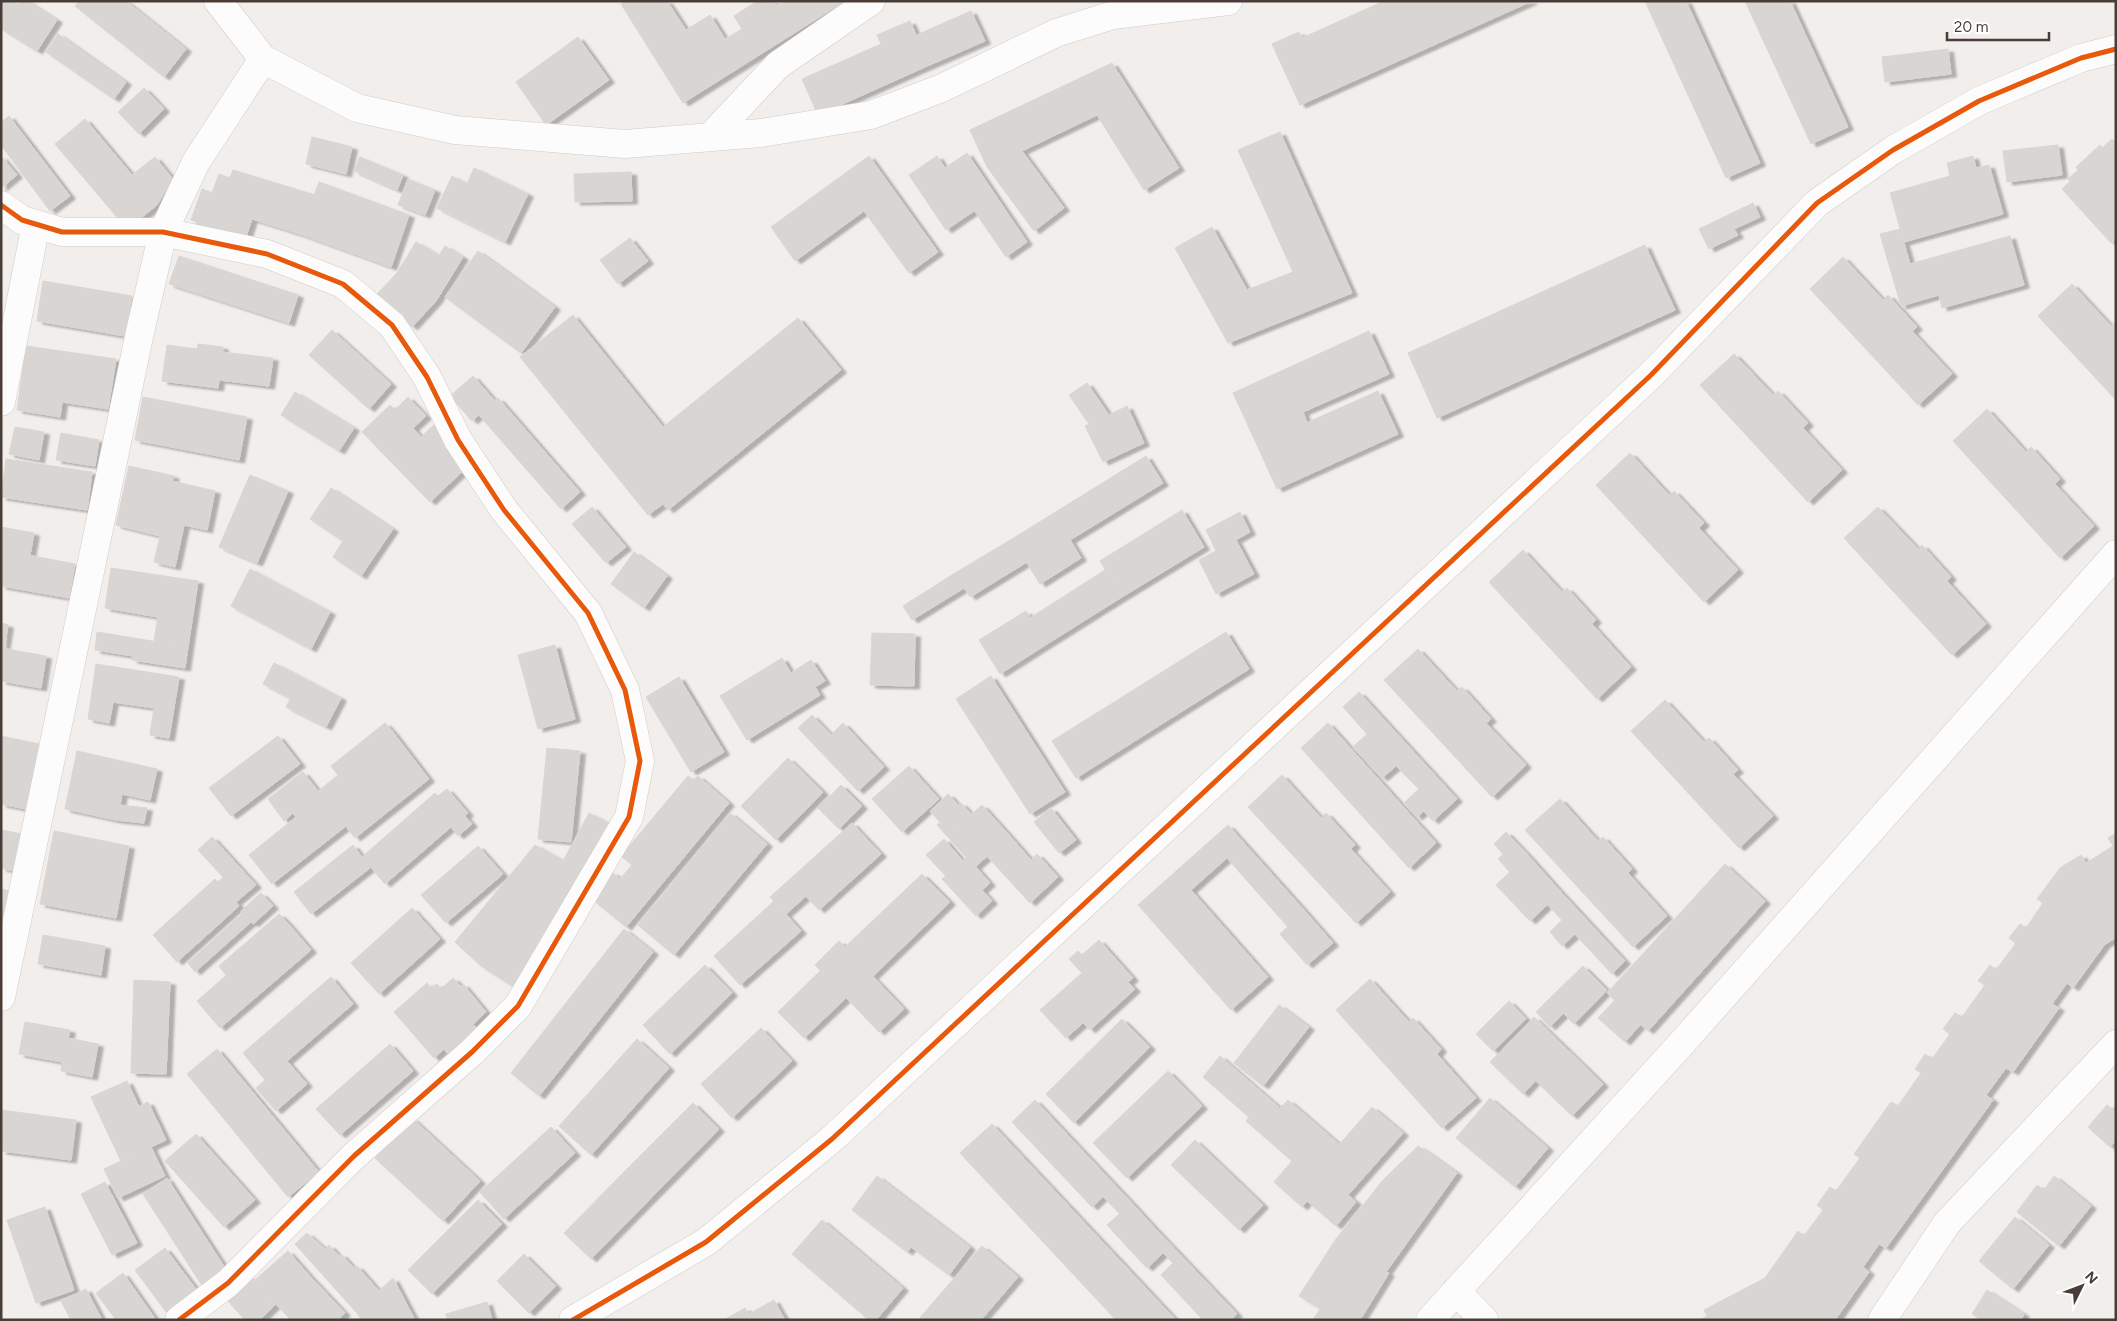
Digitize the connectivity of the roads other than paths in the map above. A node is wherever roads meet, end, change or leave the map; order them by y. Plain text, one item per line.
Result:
1 (218, 1) edge
2 (871, 1) edge
3 (1228, 1) edge
4 (2116, 49) edge
5 (263, 59) junction
6 (710, 137) junction
7 (1, 205) edge
8 (36, 224) junction
9 (163, 232) junction
10 (1, 402) edge
11 (2116, 554) edge
12 (1, 997) edge
13 (2116, 1044) edge
14 (1456, 1291) junction
15 (179, 1320) edge
16 (573, 1320) edge
17 (1430, 1320) edge
18 (1484, 1320) edge
19 (1882, 1320) edge

1 - 5 street
2 - 6 street
3 - 6 street
4 - 16 street
5 - 6 street
5 - 9 street
7 - 8 street
8 - 9 street
8 - 10 street
9 - 12 street
9 - 15 street
11 - 14 street
13 - 19 street
14 - 17 street
14 - 18 street

